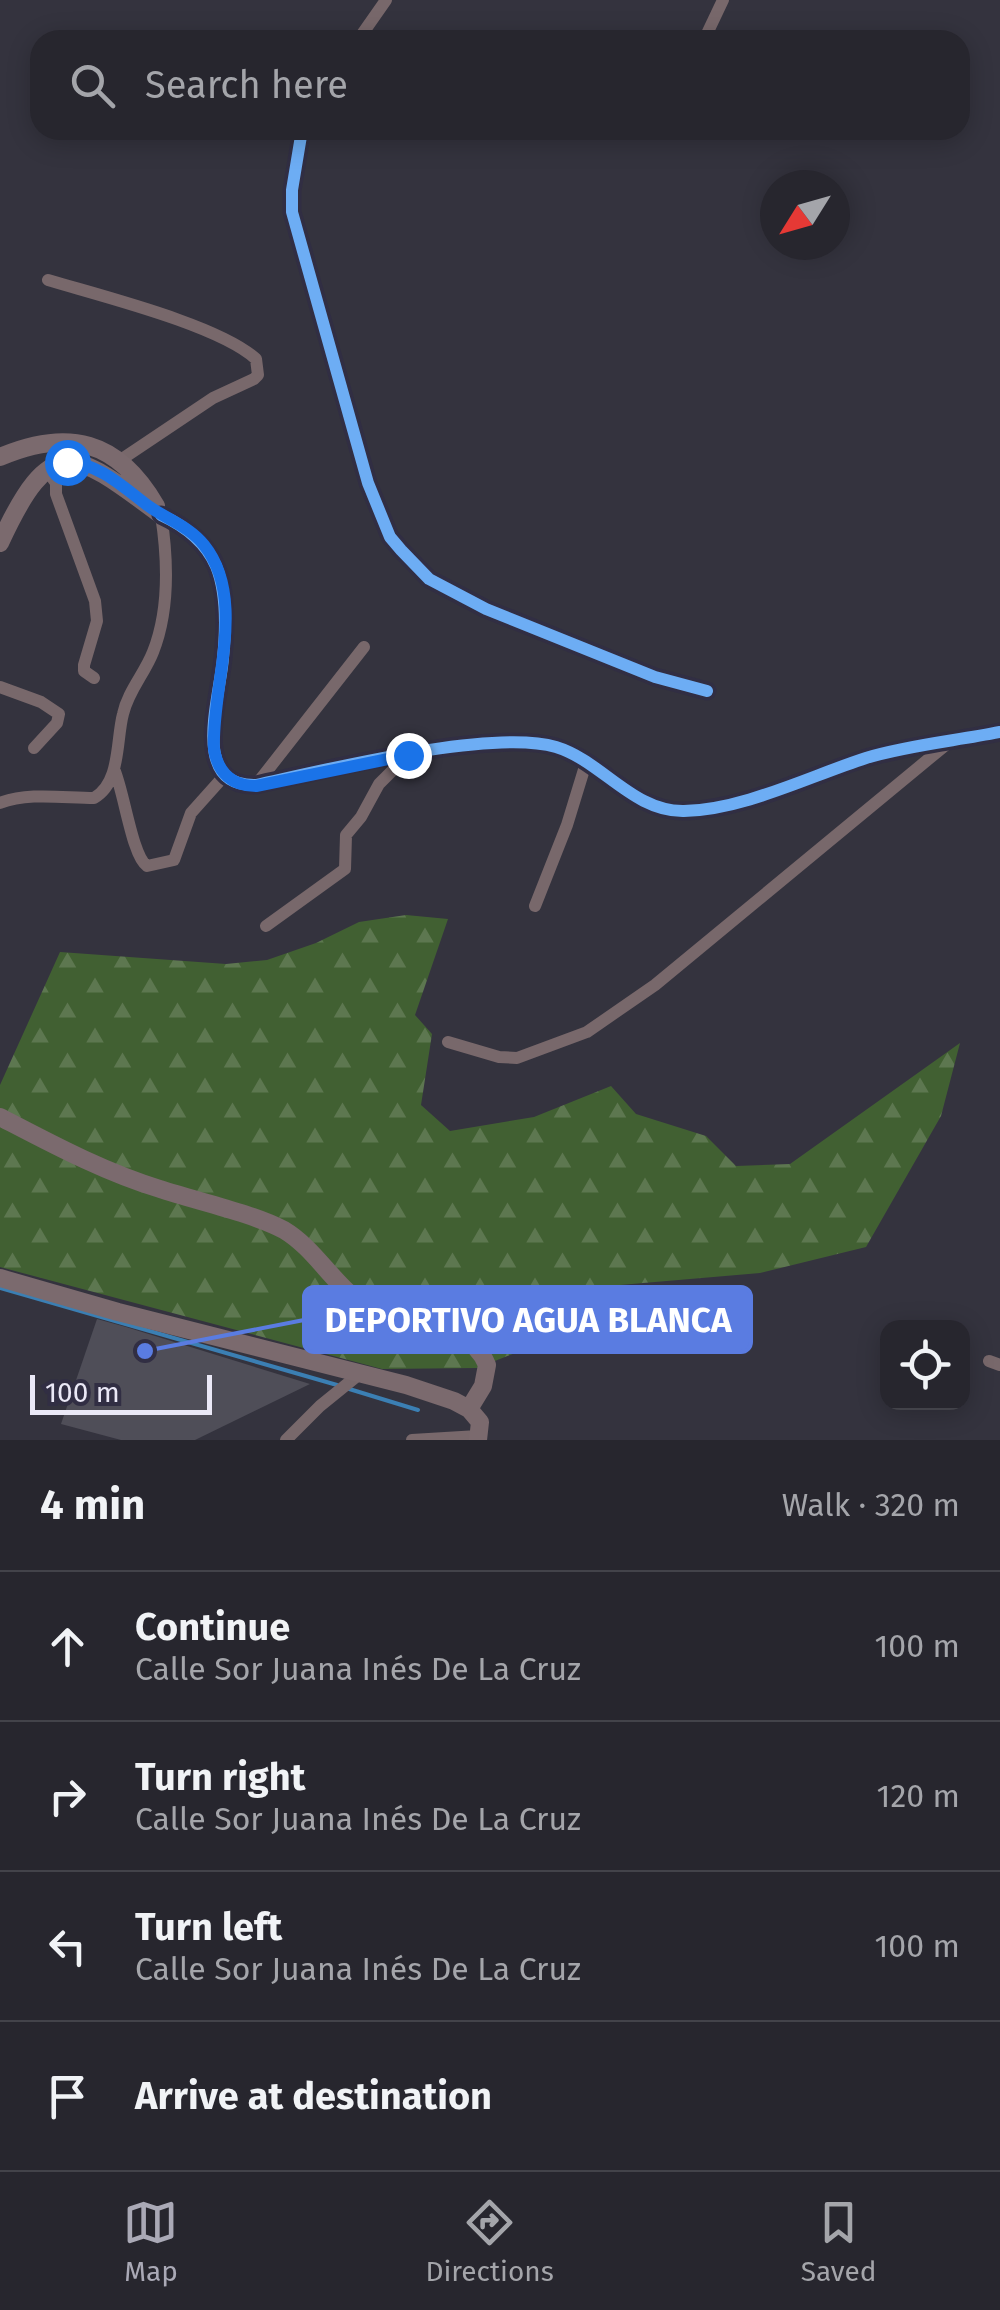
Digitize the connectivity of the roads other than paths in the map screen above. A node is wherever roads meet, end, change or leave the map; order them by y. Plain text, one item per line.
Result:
1 (386, 0) edge
2 (723, 0) edge
3 (365, 30) edge
4 (709, 30) edge
5 (300, 140) edge
6 (48, 280) dead end
7 (0, 457) edge
8 (119, 461) junction
9 (46, 469) junction
10 (161, 515) junction
11 (0, 542) edge
12 (364, 647) dead end
13 (94, 678) dead end
14 (0, 687) edge
15 (707, 691) dead end
16 (1000, 732) edge
17 (950, 741) junction
18 (34, 748) dead end
19 (408, 755) junction
20 (586, 763) junction
21 (114, 769) junction
22 (225, 775) junction
23 (256, 786) junction
24 (0, 803) edge
25 (534, 906) dead end
26 (266, 926) dead end
27 (448, 1042) dead end
28 (0, 1117) edge
29 (0, 1278) edge
30 (356, 1377) junction
31 (469, 1410) junction
32 (478, 1438) edge
33 (286, 1440) edge
34 (412, 1440) edge

1 - 3 street
2 - 4 street
5 - 15 street
6 - 8 street
7 - 8 main road
8 - 10 main road
9 - 10 main road
9 - 11 main road
9 - 13 street
10 - 21 street
10 - 22 street
12 - 23 street
14 - 18 street
16 - 17 street
17 - 20 street
17 - 27 street
19 - 20 street
19 - 23 street
19 - 26 street
20 - 25 street
21 - 22 street
21 - 24 street
22 - 23 street
28 - 31 main road
29 - 30 main road
30 - 31 main road
30 - 33 street
31 - 32 main road
32 - 34 street

